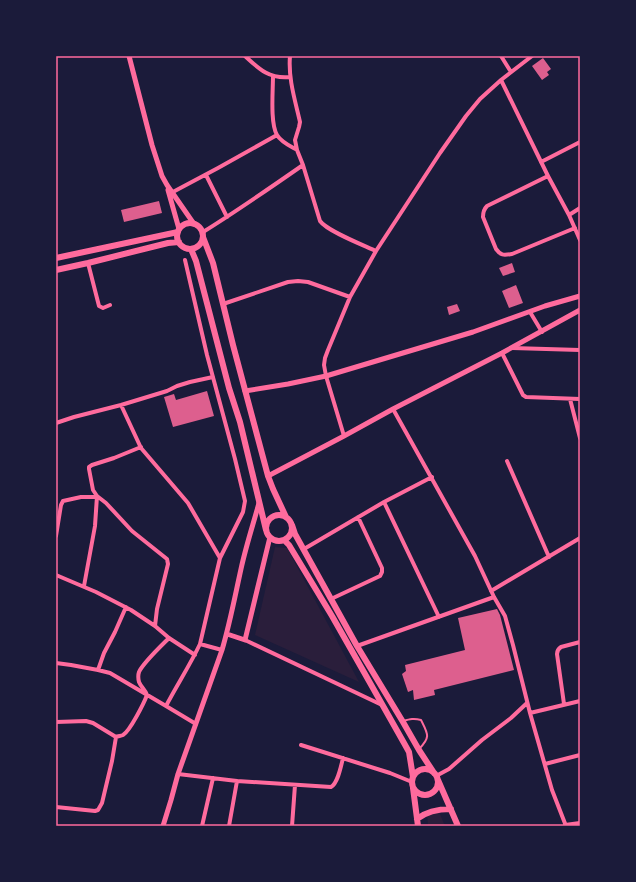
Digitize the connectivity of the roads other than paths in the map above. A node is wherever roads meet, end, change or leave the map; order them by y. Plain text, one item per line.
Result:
1 (129, 56) edge
2 (245, 56) edge
3 (290, 56) edge
4 (501, 56) edge
5 (532, 56) edge
6 (511, 72) junction
7 (273, 76) junction
8 (290, 77) junction
9 (501, 80) junction
10 (277, 135) junction
11 (580, 142) edge
12 (297, 150) junction
13 (541, 162) junction
14 (303, 165) junction
15 (206, 175) junction
16 (548, 176) junction
17 (170, 193) junction
18 (580, 208) edge
19 (569, 215) junction
20 (227, 218) junction
21 (194, 224) junction
22 (575, 228) junction
23 (179, 230) junction
24 (203, 234) junction
25 (580, 240) edge
26 (179, 242) junction
27 (191, 249) junction
28 (376, 251) junction
29 (56, 258) edge
30 (185, 260) dead end
31 (88, 263) junction
32 (56, 270) edge
33 (580, 296) edge
34 (350, 297) junction
35 (223, 304) junction
36 (110, 305) dead end
37 (580, 310) edge
38 (530, 312) junction
39 (571, 315) junction
40 (580, 315) edge
41 (542, 332) junction
42 (512, 348) junction
43 (580, 350) edge
44 (502, 354) junction
45 (326, 376) junction
46 (213, 377) junction
47 (245, 391) junction
48 (570, 399) junction
49 (580, 399) edge
50 (121, 405) junction
51 (393, 409) junction
52 (56, 423) edge
53 (344, 436) junction
54 (580, 438) edge
55 (140, 447) junction
56 (507, 461) dead end
57 (268, 476) junction
58 (432, 477) junction
59 (97, 497) junction
60 (384, 502) junction
61 (259, 503) junction
62 (286, 517) junction
63 (358, 517) junction
64 (292, 526) junction
65 (266, 530) junction
66 (56, 536) edge
67 (270, 537) junction
68 (580, 538) edge
69 (284, 540) junction
70 (304, 549) junction
71 (549, 557) junction
72 (220, 558) junction
73 (56, 575) edge
74 (84, 586) junction
75 (491, 591) junction
76 (494, 597) junction
77 (331, 599) junction
78 (126, 607) junction
79 (439, 617) junction
80 (154, 626) junction
81 (227, 634) junction
82 (169, 638) junction
83 (245, 640) junction
84 (580, 642) edge
85 (200, 644) junction
86 (357, 646) junction
87 (222, 650) junction
88 (195, 655) junction
89 (56, 663) edge
90 (98, 670) junction
91 (147, 695) junction
92 (580, 700) edge
93 (527, 703) junction
94 (564, 704) junction
95 (166, 706) junction
96 (383, 706) junction
97 (530, 713) junction
98 (56, 722) edge
99 (403, 722) junction
100 (196, 724) junction
101 (116, 737) junction
102 (302, 745) dead end
103 (419, 750) junction
104 (580, 755) edge
105 (343, 758) junction
106 (545, 764) junction
107 (178, 774) junction
108 (436, 776) junction
109 (213, 778) junction
110 (237, 781) junction
111 (413, 782) junction
112 (295, 785) junction
113 (56, 807) edge
114 (451, 809) junction
115 (417, 819) junction
116 (580, 823) edge
117 (565, 825) edge
118 (162, 826) edge
119 (202, 826) edge
120 (229, 826) edge
121 (292, 826) edge
122 (418, 826) edge
123 (458, 826) edge

1 - 17 street
2 - 7 street
3 - 8 street
4 - 6 street
5 - 6 street
6 - 9 street
7 - 8 street
7 - 10 street
8 - 12 street
9 - 13 street
9 - 28 street
10 - 12 street
10 - 15 street
11 - 13 street
12 - 14 street
13 - 16 street
14 - 20 street
14 - 28 street
15 - 17 street
15 - 20 street
16 - 19 street
16 - 22 street
17 - 21 street
17 - 23 street
18 - 19 street
19 - 22 street
20 - 24 street
21 - 23 main road
21 - 24 main road
22 - 25 street
23 - 26 main road
23 - 29 main road
24 - 27 main road
24 - 35 main road
26 - 27 main road
26 - 31 main road
27 - 61 main road
28 - 34 street
30 - 46 street
31 - 32 main road
31 - 36 street
33 - 38 street
34 - 35 street
34 - 45 street
35 - 47 main road
37 - 39 street
38 - 41 street
38 - 45 street
39 - 40 street
39 - 41 street
41 - 42 street
42 - 43 street
42 - 44 street
44 - 48 street
44 - 51 street
45 - 47 street
45 - 53 street
46 - 50 street
46 - 72 street
47 - 57 main road
48 - 49 street
48 - 54 street
50 - 52 street
50 - 55 street
51 - 53 street
51 - 58 street
53 - 57 street
55 - 59 street
55 - 72 street
56 - 71 street
57 - 62 main road
58 - 60 street
58 - 75 street
59 - 66 street
59 - 74 street
59 - 80 street
60 - 63 street
60 - 79 street
61 - 65 main road
61 - 81 street
62 - 64 main road
62 - 65 main road
63 - 70 street
63 - 77 street
64 - 69 main road
64 - 70 main road
65 - 67 main road
67 - 69 main road
67 - 83 street
68 - 71 street
69 - 96 main road
70 - 77 main road
71 - 75 street
72 - 85 street
73 - 74 street
74 - 78 street
75 - 76 street
76 - 79 street
76 - 93 street
77 - 86 main road
78 - 80 street
78 - 90 street
79 - 86 street
80 - 82 street
81 - 83 street
81 - 87 street
82 - 88 street
82 - 91 street
83 - 96 street
84 - 94 street
85 - 87 street
85 - 88 street
86 - 99 main road
87 - 100 street
88 - 95 street
89 - 90 street
90 - 91 street
91 - 95 street
91 - 101 street
92 - 94 street
93 - 97 street
93 - 108 street
94 - 97 street
95 - 100 street
96 - 111 main road
97 - 106 street
98 - 101 street
99 - 103 main road
99 - 103 lane
100 - 107 street
101 - 113 street
102 - 105 street
103 - 108 main road
104 - 106 street
105 - 111 street
105 - 112 street
106 - 117 street
107 - 109 street
107 - 118 street
108 - 111 main road
108 - 111 main road
108 - 114 main road
109 - 110 street
109 - 119 street
110 - 112 street
110 - 120 street
111 - 115 main road
112 - 121 street
114 - 115 main road
114 - 123 main road
115 - 122 main road
116 - 117 street

